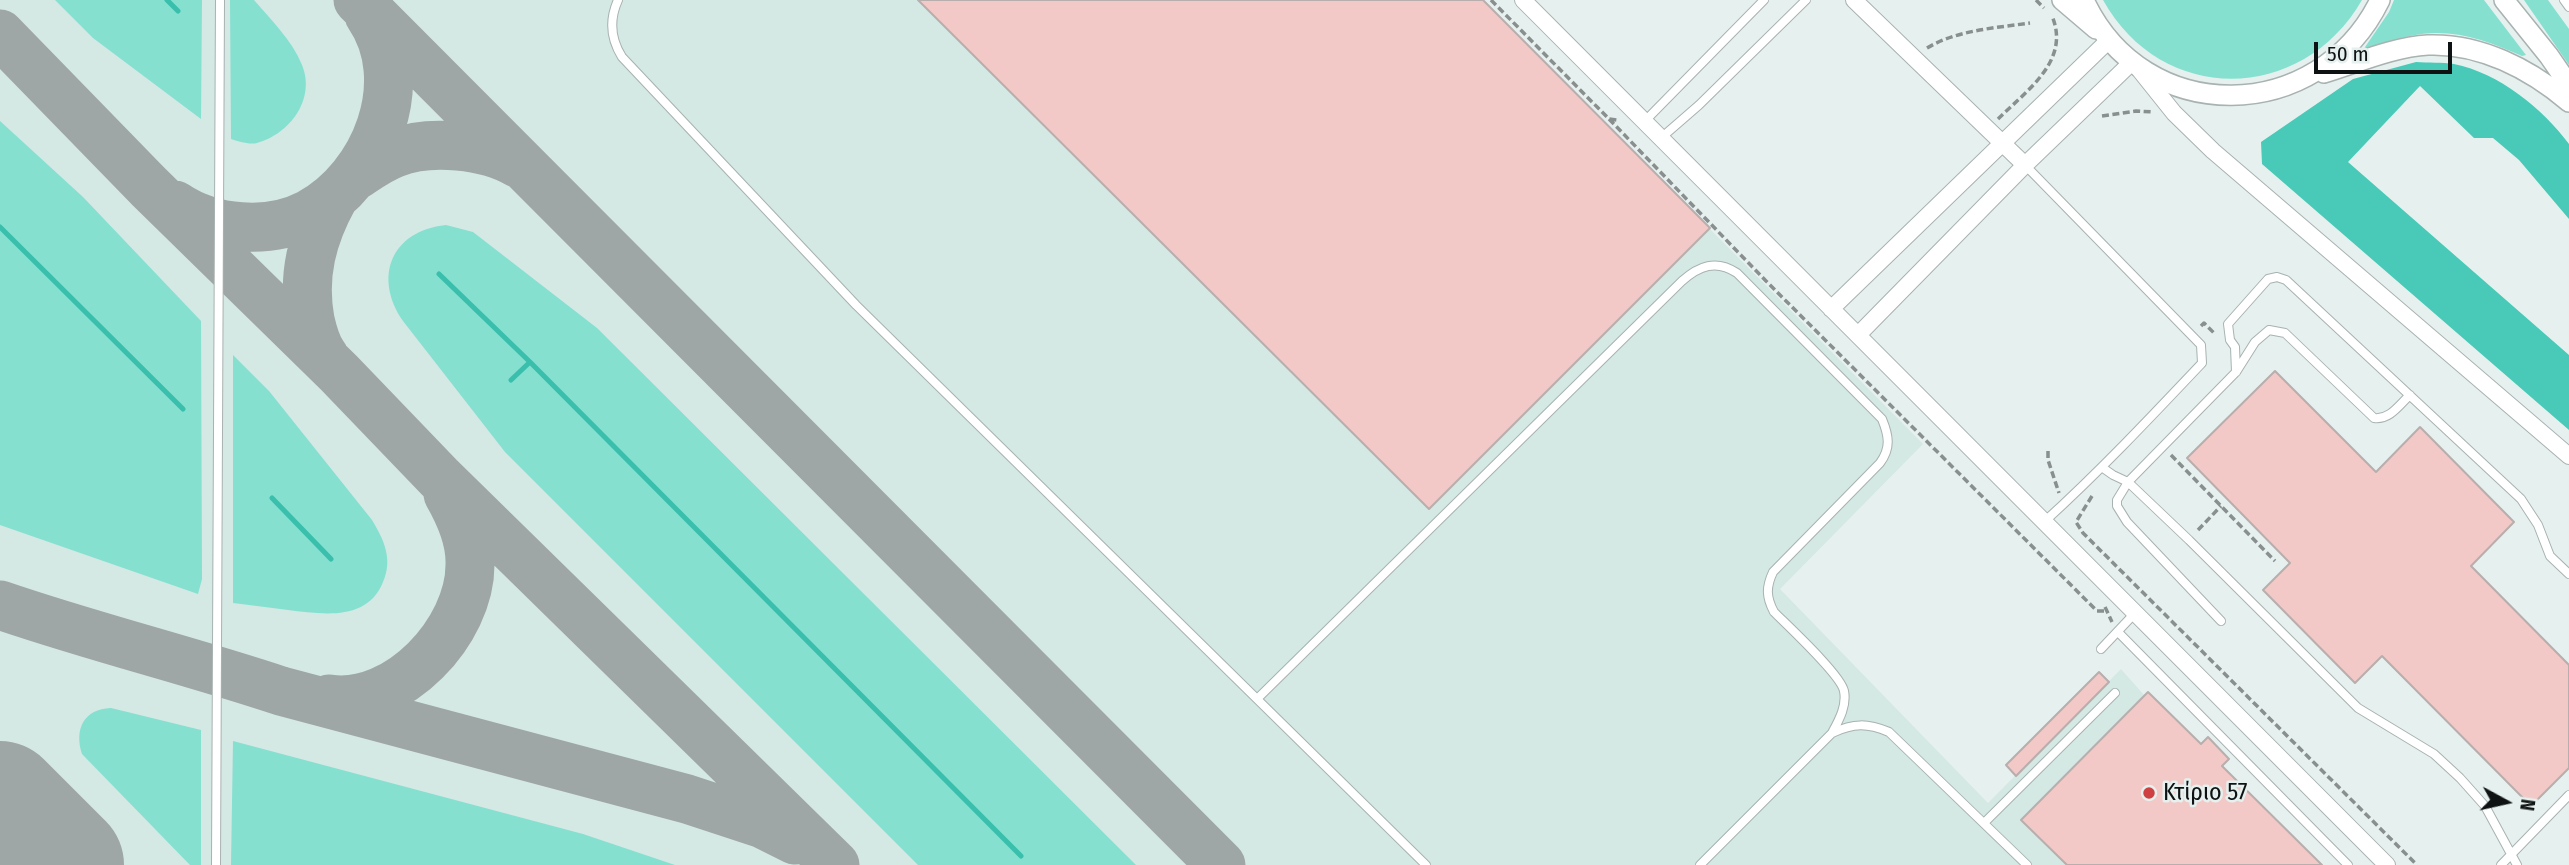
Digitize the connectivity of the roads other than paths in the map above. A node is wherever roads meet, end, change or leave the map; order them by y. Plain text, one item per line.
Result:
1 (220, 0) edge
2 (618, 0) edge
3 (1523, 0) edge
4 (1764, 0) edge
5 (1806, 0) edge
6 (1854, 0) edge
7 (2062, 0) edge
8 (2084, 0) edge
9 (2380, 0) edge
10 (2504, 0) edge
11 (2564, 0) edge
12 (2569, 7) edge
13 (2109, 39) junction
14 (2133, 62) junction
15 (2306, 78) junction
16 (2569, 85) edge
17 (2569, 102) edge
18 (1644, 122) junction
19 (1661, 138) junction
20 (2002, 142) junction
21 (2025, 165) junction
22 (1831, 309) junction
23 (1858, 335) junction
24 (2236, 372) junction
25 (2410, 395) junction
26 (2569, 456) edge
27 (2104, 468) junction
28 (2128, 482) junction
29 (2044, 522) junction
30 (2569, 573) edge
31 (2135, 614) junction
32 (2221, 621) dead end
33 (2118, 632) junction
34 (2101, 649) dead end
35 (2115, 693) dead end
36 (1257, 699) junction
37 (1832, 733) junction
38 (2569, 795) edge
39 (1984, 823) junction
40 (2510, 856) junction
41 (216, 865) edge
42 (1426, 865) edge
43 (1700, 865) edge
44 (2027, 865) edge
45 (2348, 865) edge
46 (2387, 865) edge
47 (2501, 865) edge
48 (2516, 865) edge

1 - 41 lane
2 - 36 lane
3 - 18 street
4 - 18 lane
5 - 19 lane
6 - 20 street
7 - 13 street
8 - 13 street
9 - 15 street
10 - 16 street
11 - 12 lane
13 - 14 street
13 - 20 street
14 - 15 street
14 - 21 street
14 - 26 street
15 - 17 street
18 - 19 street
19 - 22 street
20 - 21 street
20 - 22 street
21 - 23 street
21 - 27 lane
22 - 23 street
23 - 29 street
24 - 25 lane
24 - 25 lane
24 - 28 lane
25 - 30 lane
27 - 28 lane
27 - 29 lane
28 - 32 lane
28 - 40 lane
29 - 31 street
31 - 33 lane
31 - 46 street
33 - 34 lane
33 - 45 lane
35 - 39 lane
36 - 37 lane
36 - 42 lane
37 - 39 lane
37 - 43 lane
38 - 40 lane
39 - 44 lane
40 - 47 lane
40 - 48 lane

